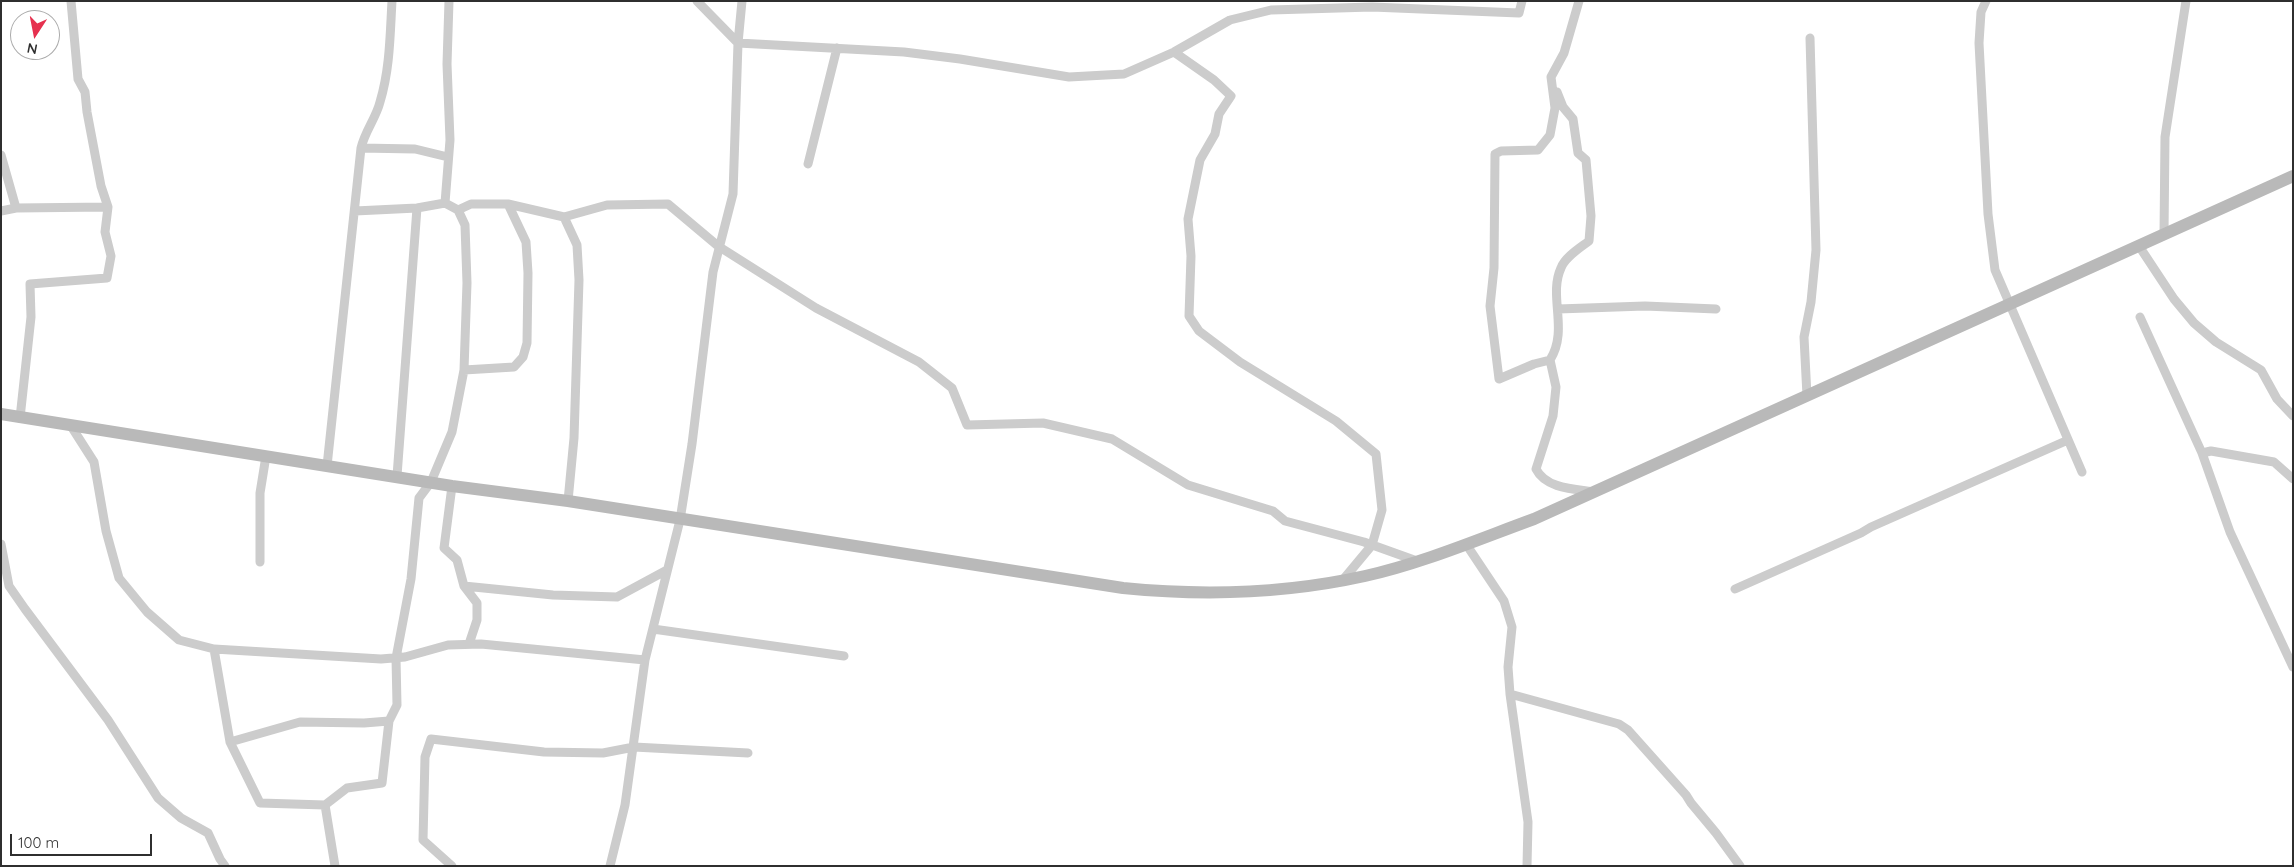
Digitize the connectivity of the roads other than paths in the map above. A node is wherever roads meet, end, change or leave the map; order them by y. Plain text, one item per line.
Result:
1 (70, 1) edge
2 (392, 1) edge
3 (448, 1) edge
4 (697, 1) edge
5 (742, 1) edge
6 (1522, 1) edge
7 (1579, 1) edge
8 (1986, 1) edge
9 (2186, 1) edge
10 (1810, 38) dead end
11 (738, 43) junction
12 (837, 48) junction
13 (1174, 52) junction
14 (1551, 78) junction
15 (361, 148) junction
16 (1, 155) edge
17 (448, 157) junction
18 (808, 164) dead end
19 (2293, 176) edge
20 (445, 203) junction
21 (508, 204) junction
22 (108, 207) junction
23 (16, 208) junction
24 (417, 208) junction
25 (458, 210) junction
26 (1, 211) edge
27 (355, 211) junction
28 (564, 217) junction
29 (2164, 235) junction
30 (718, 246) junction
31 (2139, 246) junction
32 (2008, 305) junction
33 (1558, 308) junction
34 (1716, 309) dead end
35 (2140, 317) dead end
36 (1550, 360) junction
37 (464, 370) junction
38 (1807, 396) junction
39 (1, 414) edge
40 (2293, 416) edge
41 (20, 418) junction
42 (71, 426) junction
43 (2068, 440) junction
44 (2202, 453) junction
45 (266, 456) junction
46 (327, 466) junction
47 (2082, 472) dead end
48 (397, 476) junction
49 (2293, 479) edge
50 (431, 482) junction
51 (452, 486) junction
52 (1595, 492) junction
53 (568, 501) junction
54 (680, 520) junction
55 (1, 544) edge
56 (1466, 544) junction
57 (1372, 545) junction
58 (1417, 561) junction
59 (260, 562) dead end
60 (667, 570) junction
61 (1342, 580) junction
62 (464, 586) junction
63 (1735, 589) dead end
64 (652, 628) junction
65 (469, 644) junction
66 (214, 649) junction
67 (844, 656) dead end
68 (396, 658) junction
69 (645, 660) junction
70 (2293, 667) edge
71 (1510, 694) junction
72 (389, 722) junction
73 (230, 742) junction
74 (634, 747) junction
75 (748, 753) dead end
76 (325, 805) junction
77 (225, 866) edge
78 (335, 866) edge
79 (452, 866) edge
80 (610, 866) edge
81 (1527, 866) edge
82 (1740, 866) edge

1 - 22 street
2 - 15 street
3 - 17 street
4 - 11 street
5 - 11 street
6 - 13 street
7 - 14 street
8 - 32 street
9 - 29 street
10 - 38 street
11 - 12 street
11 - 30 street
12 - 13 street
12 - 18 street
13 - 57 street
14 - 33 street
14 - 36 street
15 - 17 street
15 - 27 street
16 - 23 street
17 - 20 street
19 - 29 street
20 - 24 street
20 - 25 street
21 - 25 street
21 - 28 street
21 - 37 street
22 - 23 street
22 - 41 street
23 - 26 street
24 - 27 street
24 - 48 street
25 - 37 street
27 - 46 street
28 - 30 street
28 - 53 street
29 - 31 street
30 - 54 street
30 - 57 street
31 - 32 street
31 - 40 street
32 - 38 street
32 - 43 street
33 - 34 street
33 - 36 street
35 - 44 street
36 - 52 street
37 - 50 street
38 - 52 street
39 - 41 street
41 - 42 street
42 - 45 street
42 - 66 street
43 - 47 street
43 - 63 street
44 - 49 street
44 - 70 street
45 - 46 street
45 - 59 street
46 - 48 street
48 - 50 street
50 - 51 street
50 - 68 street
51 - 53 street
51 - 62 street
52 - 56 street
53 - 54 street
54 - 60 street
54 - 61 street
55 - 77 street
56 - 58 street
56 - 71 street
57 - 58 street
57 - 61 street
58 - 61 street
60 - 62 street
60 - 64 street
62 - 65 street
64 - 67 street
64 - 69 street
65 - 68 street
65 - 69 street
66 - 68 street
66 - 73 street
68 - 72 street
69 - 74 street
71 - 81 street
71 - 82 street
72 - 73 street
72 - 76 street
73 - 76 street
74 - 75 street
74 - 79 street
74 - 80 street
76 - 78 street

